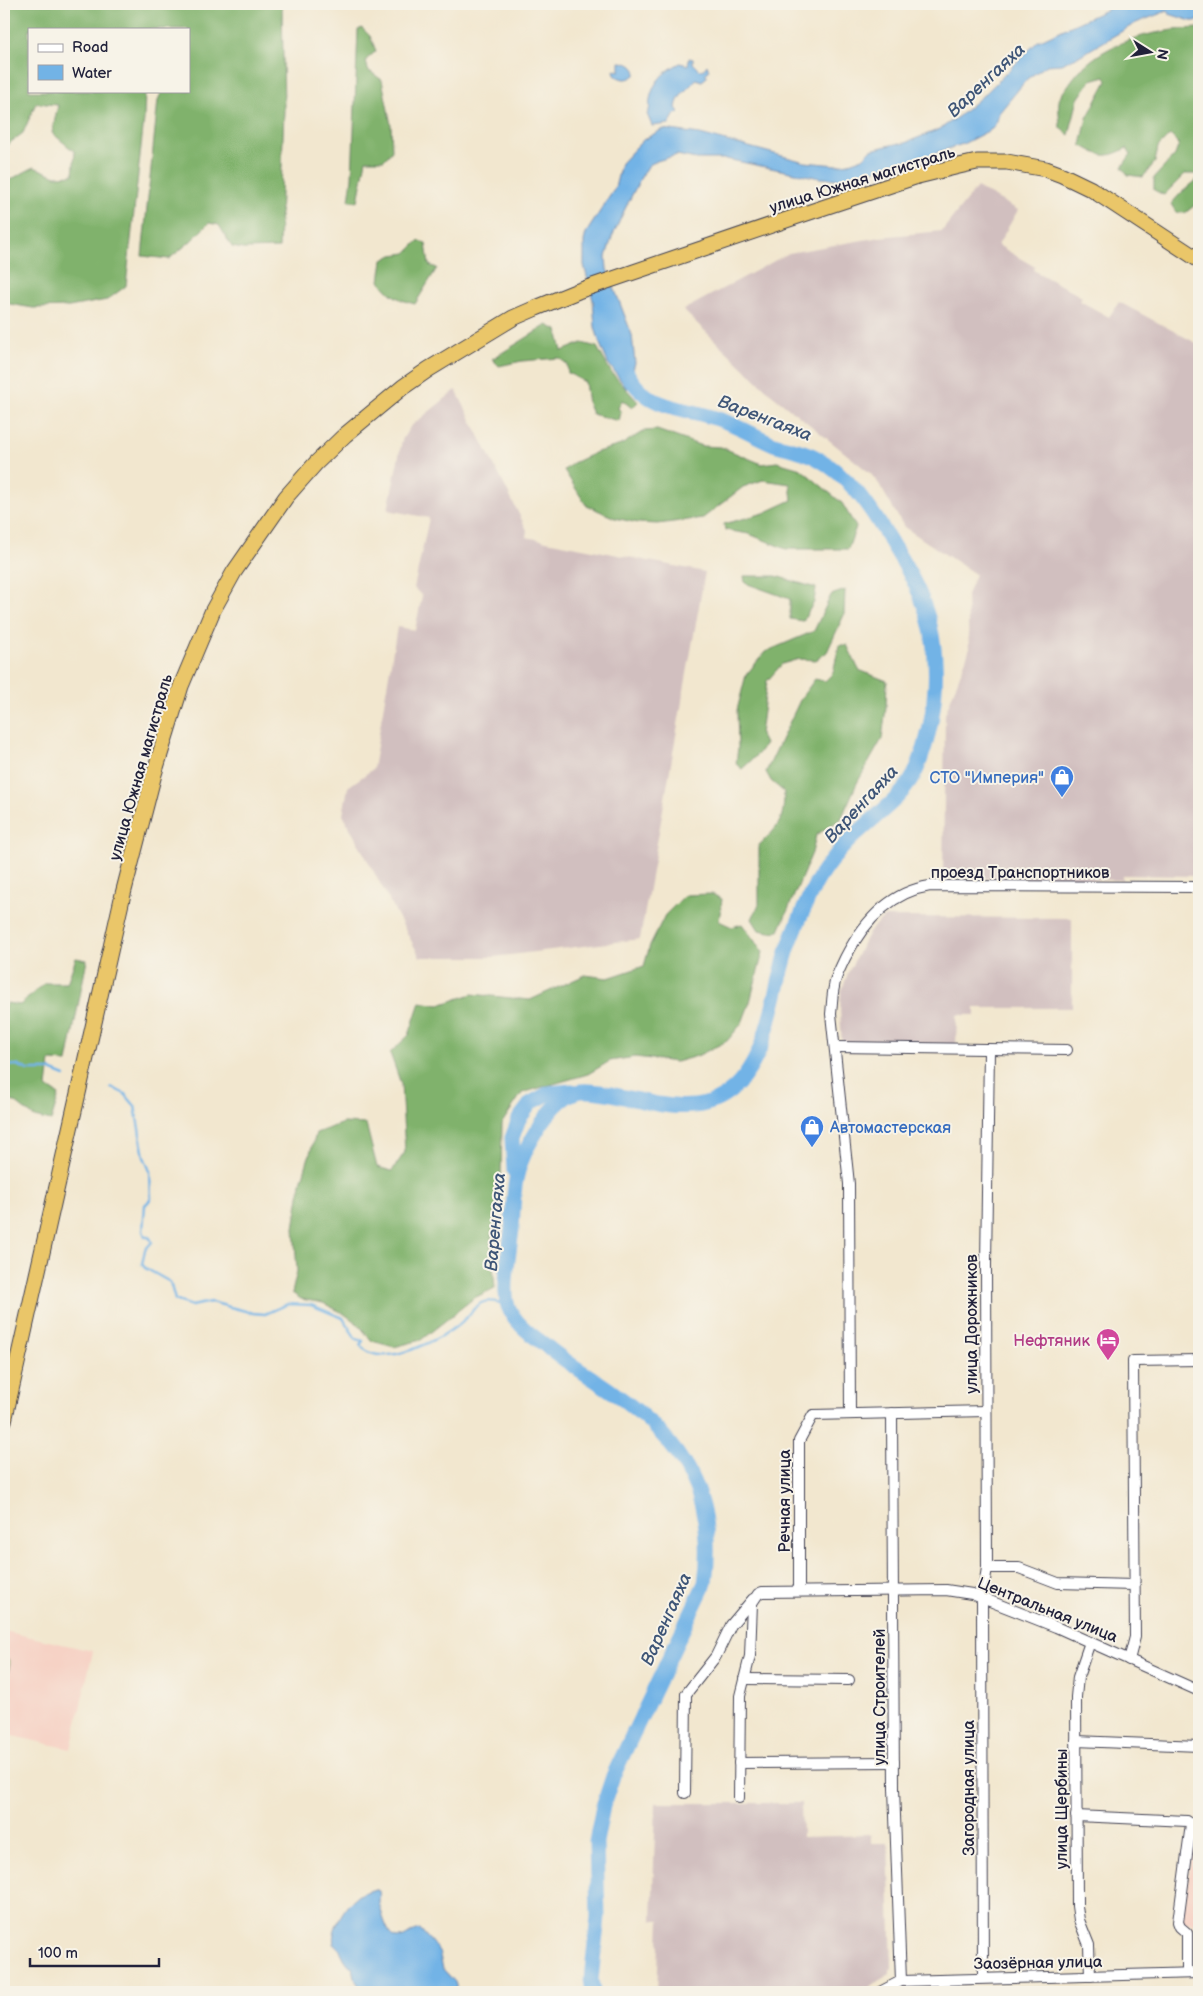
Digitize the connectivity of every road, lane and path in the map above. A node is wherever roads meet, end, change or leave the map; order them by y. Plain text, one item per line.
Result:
1 (1199, 260) edge
2 (1199, 887) edge
3 (836, 1047) junction
4 (989, 1050) junction
5 (1067, 1050) dead end
6 (1199, 1360) edge
7 (986, 1412) junction
8 (892, 1413) junction
9 (850, 1414) junction
10 (4, 1421) edge
11 (987, 1568) junction
12 (1134, 1585) junction
13 (894, 1590) junction
14 (799, 1591) junction
15 (756, 1596) junction
16 (982, 1598) junction
17 (1090, 1642) junction
18 (1129, 1660) junction
19 (744, 1680) junction
20 (850, 1680) dead end
21 (1199, 1691) edge
22 (1076, 1741) junction
23 (1199, 1746) edge
24 (894, 1762) junction
25 (739, 1763) junction
26 (685, 1793) dead end
27 (739, 1798) dead end
28 (1076, 1816) junction
29 (1187, 1973) junction
30 (1199, 1973) edge
31 (1090, 1976) junction
32 (983, 1978) junction
33 (901, 1981) junction
34 (880, 1992) edge

1 - 10 highway, улица Южная магистраль
2 - 3 street, проезд Транспортников
3 - 4 street
3 - 9 street, проезд Транспортников
4 - 5 street
4 - 7 street, улица Дорожников
6 - 12 street
7 - 8 street
7 - 11 street, улица Дорожников
8 - 9 street
8 - 13 street, улица Строителей
9 - 14 street, Речная улица
11 - 12 street
11 - 16 street, улица Дорожников
12 - 18 street
13 - 14 street, Центральная улица
13 - 16 street, Центральная улица
13 - 24 street, улица Строителей
14 - 15 street, Центральная улица
15 - 19 street
15 - 26 street
16 - 17 street, Центральная улица
16 - 32 street, Загородная улица
17 - 18 street, Центральная улица
17 - 22 street, улица Щербины
18 - 21 street, Центральная улица
19 - 20 street
19 - 25 street
22 - 23 street
22 - 28 street, улица Щербины
24 - 25 street
24 - 33 street, улица Строителей
25 - 27 street
28 - 29 street
28 - 31 street, улица Щербины
29 - 30 street, Заозёрная улица
29 - 31 street, Заозёрная улица
31 - 32 street, Заозёрная улица
32 - 33 street, Заозёрная улица
33 - 34 street, Заозёрная улица

